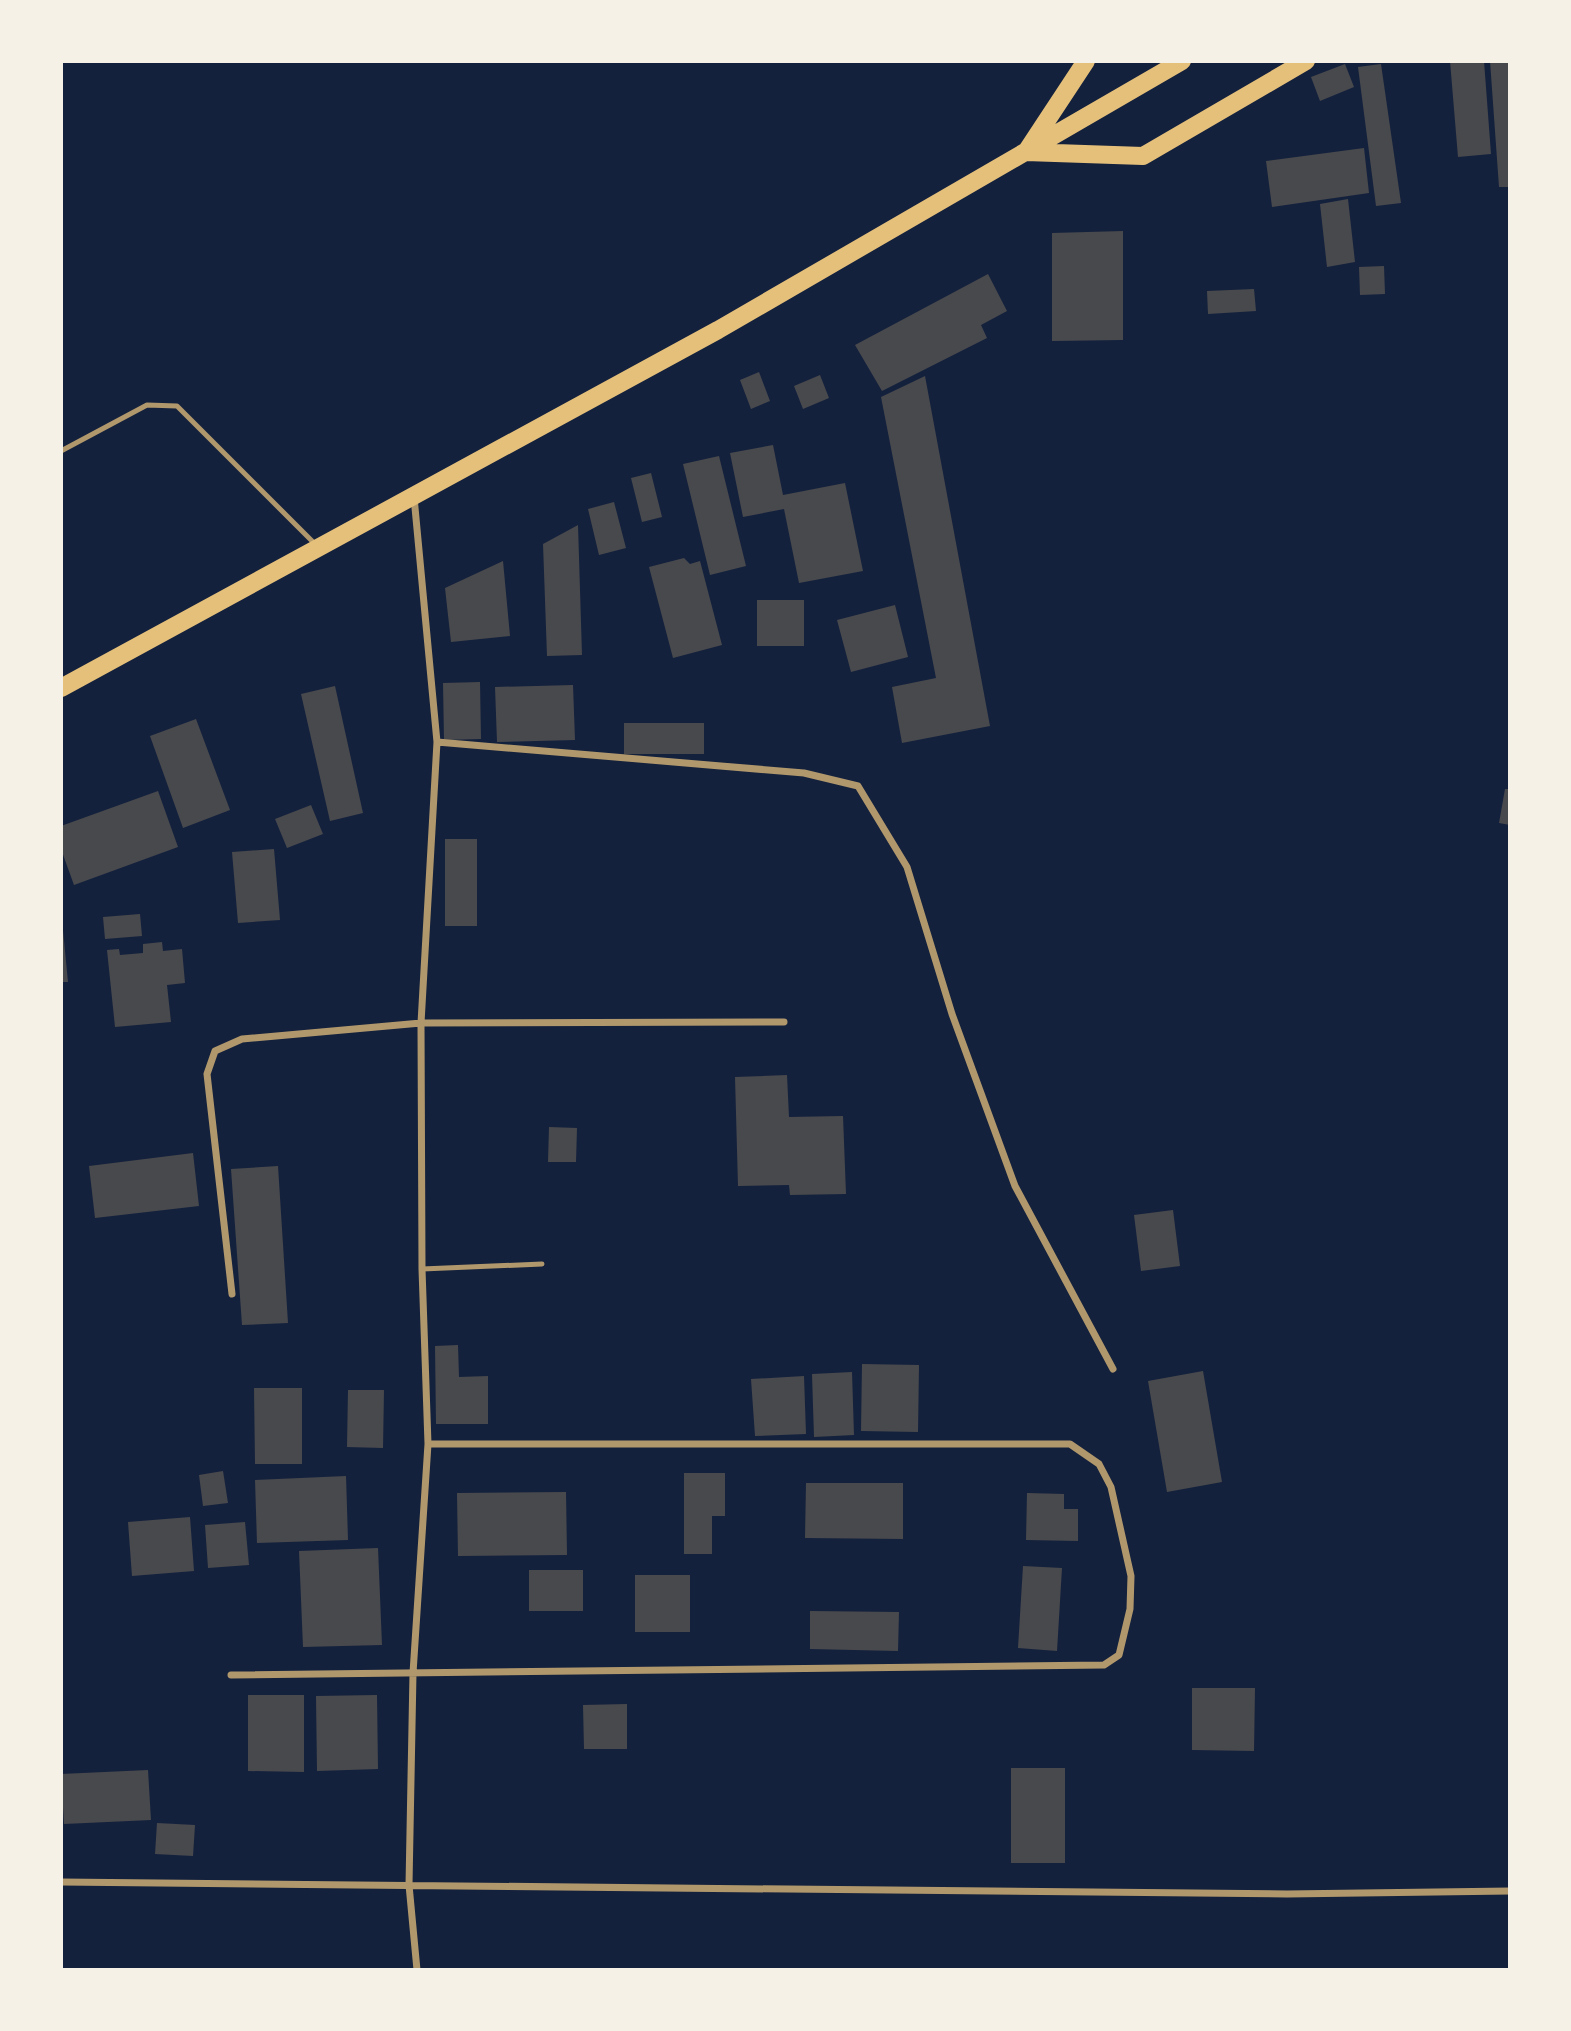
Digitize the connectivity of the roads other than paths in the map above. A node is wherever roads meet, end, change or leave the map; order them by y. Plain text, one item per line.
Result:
1 (1086, 61) edge
2 (1182, 61) edge
3 (1306, 61) edge
4 (1026, 152) junction
5 (61, 451) edge
6 (414, 496) junction
7 (319, 548) junction
8 (62, 686) edge
9 (437, 742) junction
10 (784, 1022) dead end
11 (421, 1023) junction
12 (542, 1264) dead end
13 (422, 1269) junction
14 (232, 1294) dead end
15 (1114, 1369) dead end
16 (428, 1444) junction
17 (412, 1673) junction
18 (231, 1675) dead end
19 (61, 1882) edge
20 (409, 1885) junction
21 (1510, 1891) edge
22 (417, 1970) edge

1 - 4 main road
2 - 4 main road
3 - 4 main road
4 - 6 main road
5 - 7 lane
6 - 7 main road
6 - 9 street
7 - 8 main road
9 - 11 street
9 - 15 street
10 - 11 street
11 - 13 street
11 - 14 street
12 - 13 lane
13 - 16 street
16 - 17 street
16 - 17 street
17 - 18 street
17 - 20 street
19 - 20 street
20 - 21 street
20 - 22 street

